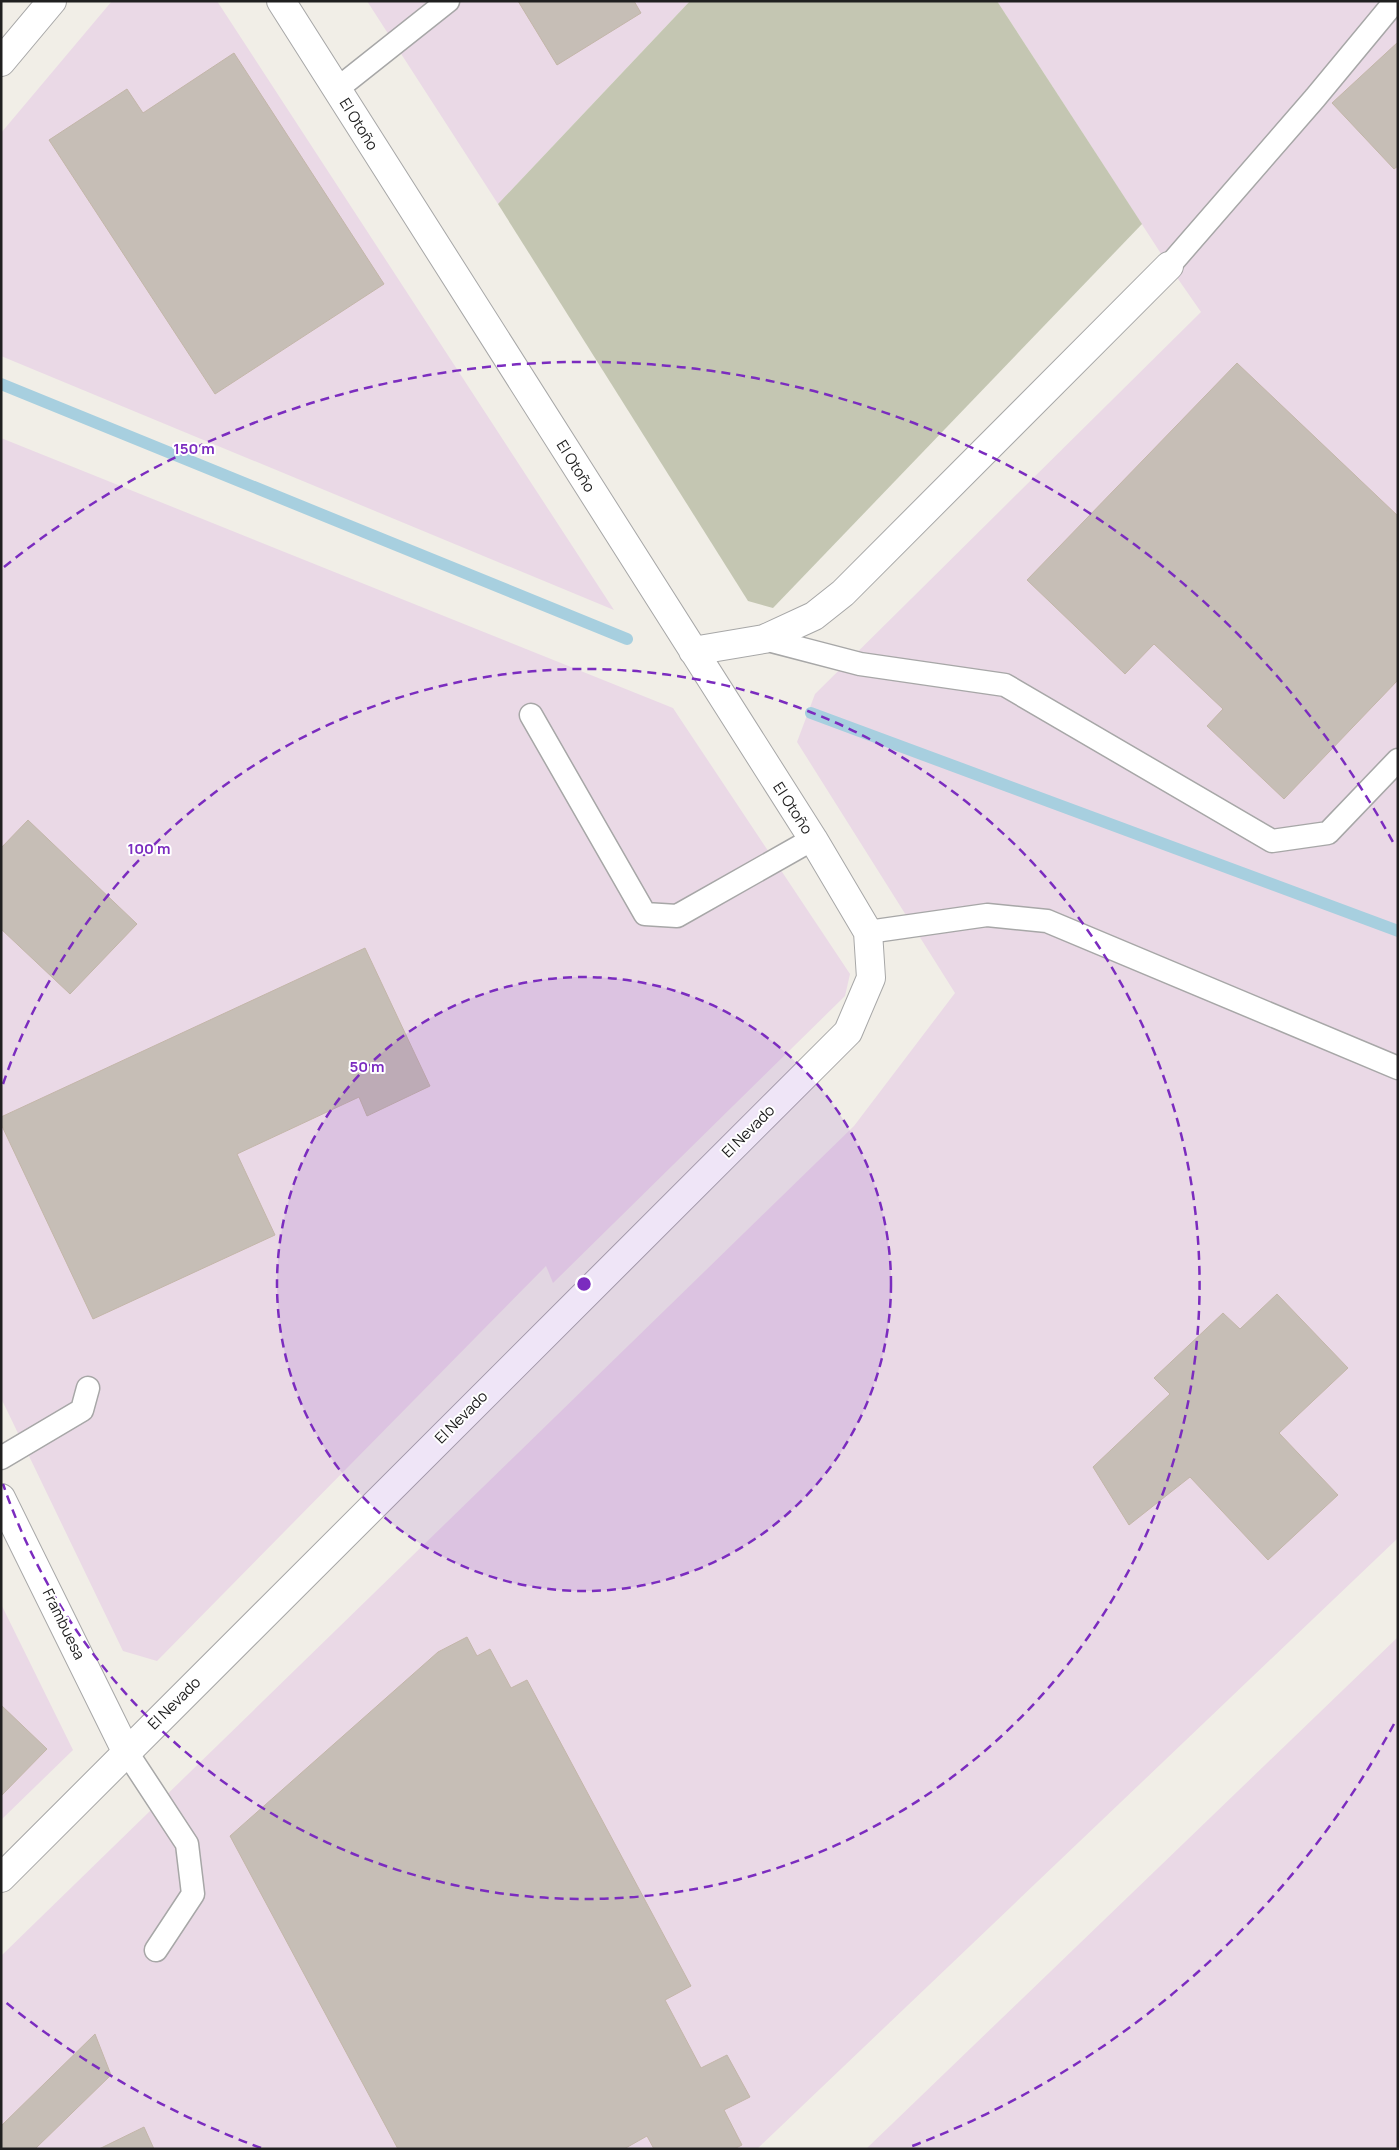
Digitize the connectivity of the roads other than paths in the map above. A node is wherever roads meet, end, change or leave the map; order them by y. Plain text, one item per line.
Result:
1 (52, 1) edge
2 (281, 1) edge
3 (448, 1) edge
4 (1392, 1) edge
5 (1, 62) edge
6 (337, 89) junction
7 (1169, 266) joint
8 (764, 639) junction
9 (693, 651) junction
10 (530, 715) dead end
11 (1398, 760) edge
12 (813, 839) junction
13 (868, 932) junction
14 (1398, 1068) edge
15 (88, 1388) dead end
16 (1, 1458) edge
17 (1, 1498) edge
18 (126, 1751) junction
19 (1, 1878) edge
20 (156, 1950) dead end

1 - 5 street
2 - 6 street, El Otoño
3 - 6 lane
4 - 7 lane
6 - 9 street, El Otoño
7 - 8 street
8 - 9 street
8 - 11 lane
9 - 12 street, El Otoño
10 - 12 lane
12 - 13 street, El Otoño
13 - 14 lane
13 - 18 street, El Nevado
15 - 16 lane
17 - 18 street, Frambuesa
18 - 19 street, El Nevado
18 - 20 lane

